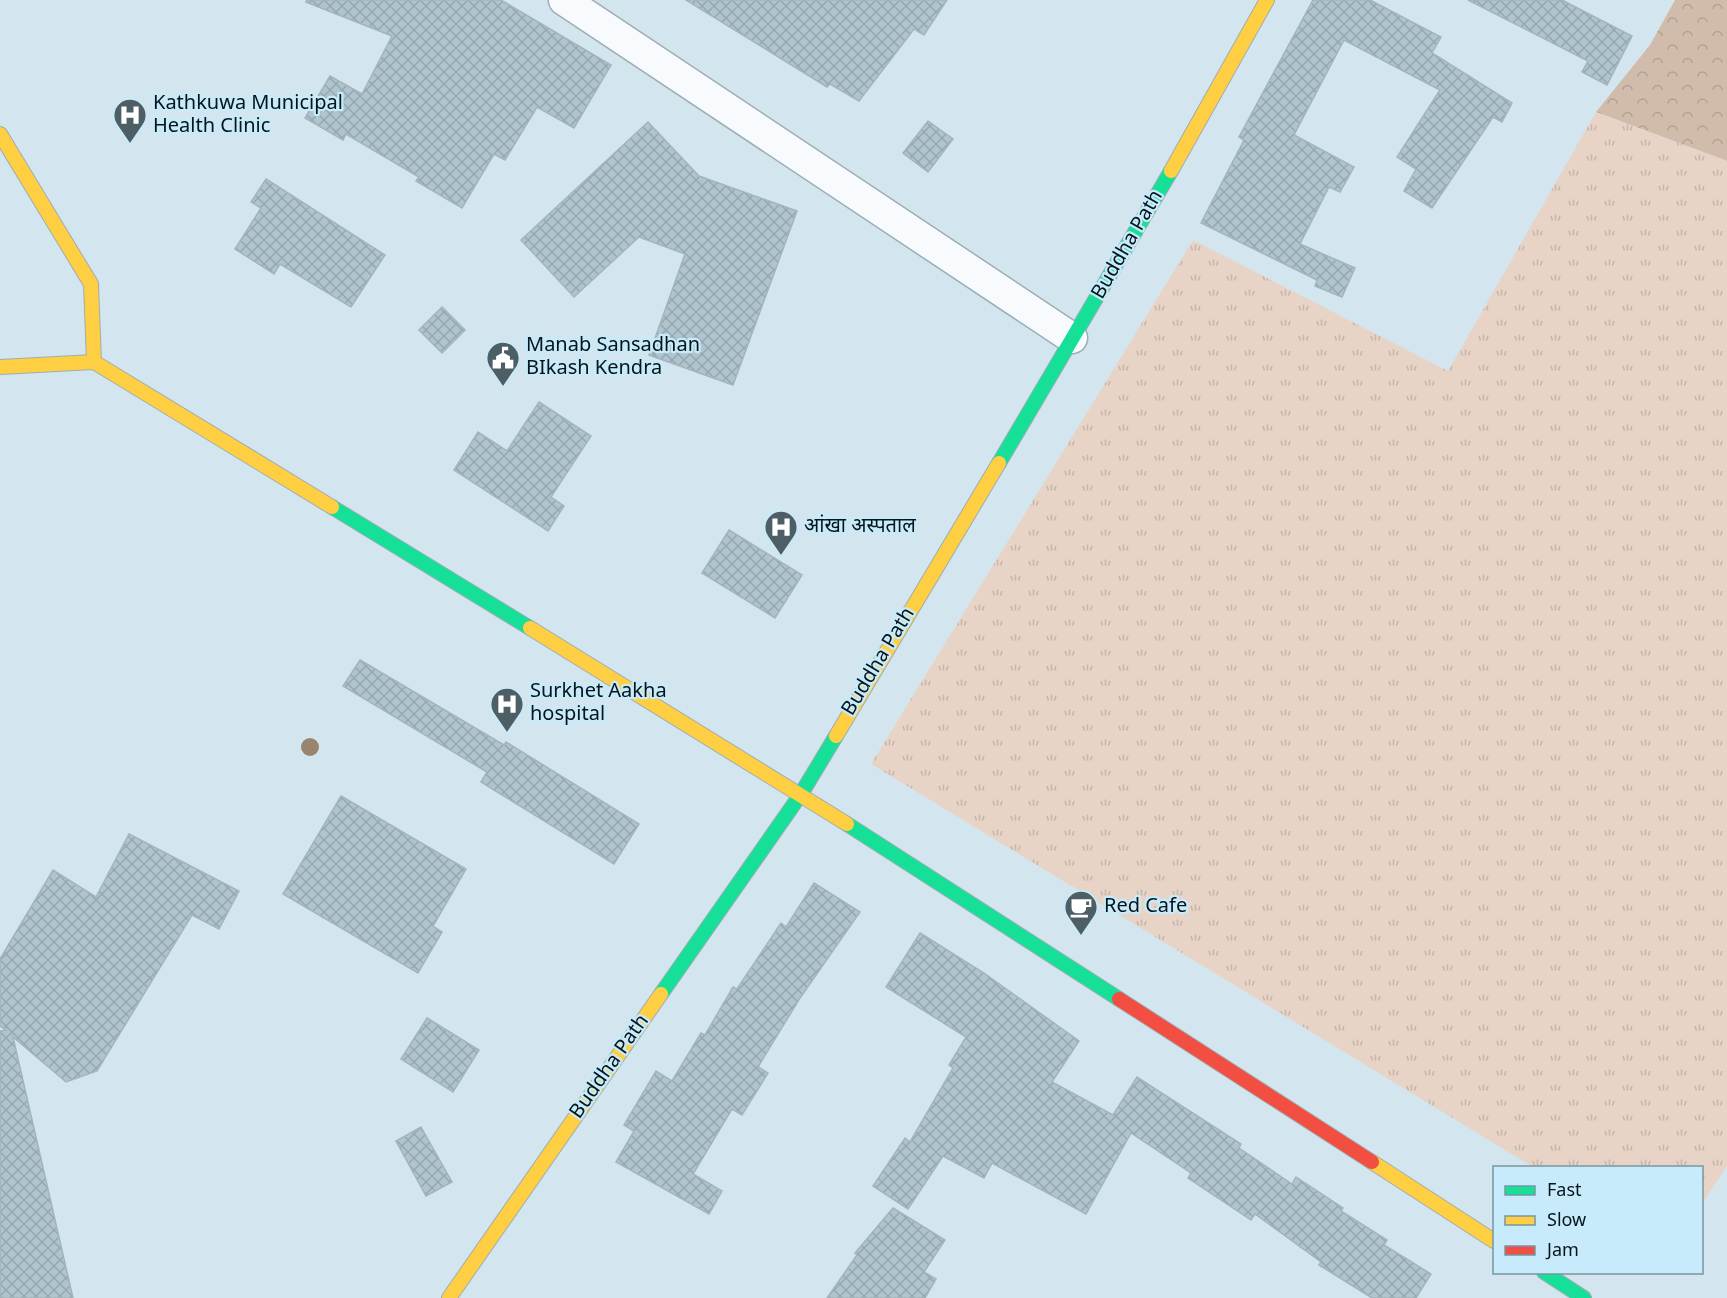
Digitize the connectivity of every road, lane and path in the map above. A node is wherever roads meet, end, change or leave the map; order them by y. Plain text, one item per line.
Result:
1 (564, 0) edge
2 (1267, 0) edge
3 (0, 134) edge
4 (1072, 338) junction
5 (94, 362) junction
6 (0, 367) edge
7 (801, 794) junction
8 (1493, 1239) edge
9 (1547, 1274) edge
10 (449, 1298) edge
11 (1584, 1298) edge

1 - 4 street
2 - 4 main road, Buddha Path
3 - 5 main road
4 - 7 main road, Buddha Path
5 - 6 main road
5 - 7 main road
7 - 8 main road
7 - 10 main road, Buddha Path
9 - 11 main road

